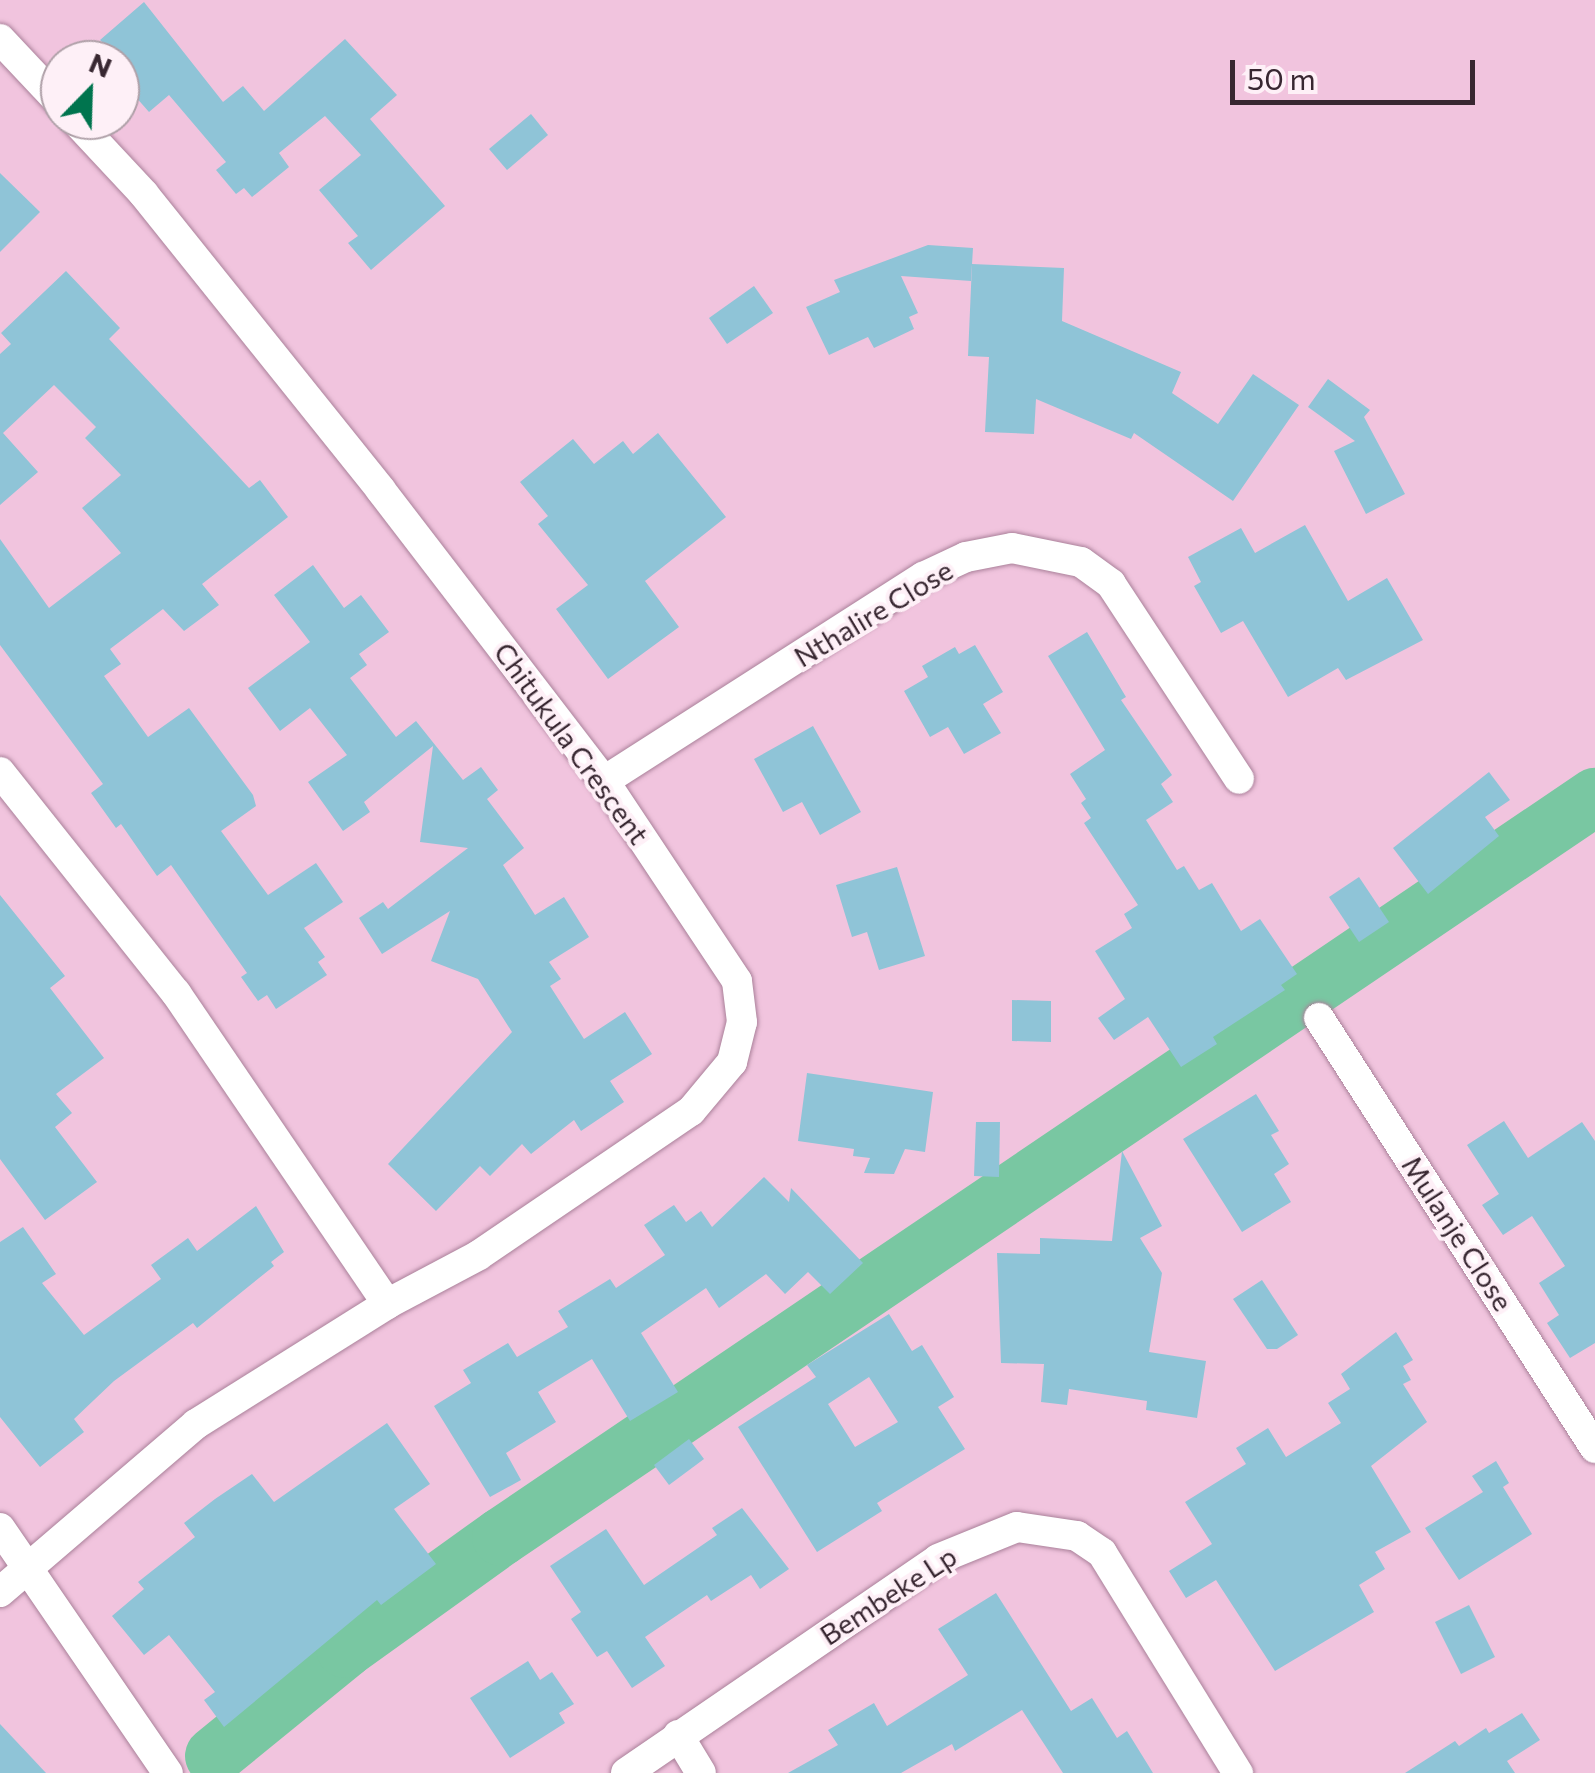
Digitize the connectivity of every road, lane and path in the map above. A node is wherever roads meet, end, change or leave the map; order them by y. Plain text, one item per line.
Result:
1 (0, 39) edge
2 (40, 82) edge
3 (94, 140) edge
4 (0, 772) edge
5 (1239, 779) dead end
6 (604, 781) junction
7 (1319, 1018) dead end
8 (387, 1304) junction
9 (1595, 1448) edge
10 (0, 1528) edge
11 (29, 1565) junction
12 (0, 1592) edge
13 (678, 1734) junction
14 (168, 1773) edge
15 (626, 1773) edge
16 (701, 1773) edge
17 (1238, 1773) edge

1 - 2 street
3 - 6 street, Chitukula Crescent
4 - 8 street
5 - 6 street, Nthalire Close
6 - 8 street, Chitukula Crescent
7 - 9 street, Mulanje Close
8 - 11 street, Chitukula Crescent
10 - 11 street
11 - 12 street, Chitukula Crescent
11 - 14 street
13 - 15 street, Bembeke Lp
13 - 16 street
13 - 17 street, Bembeke Lp

